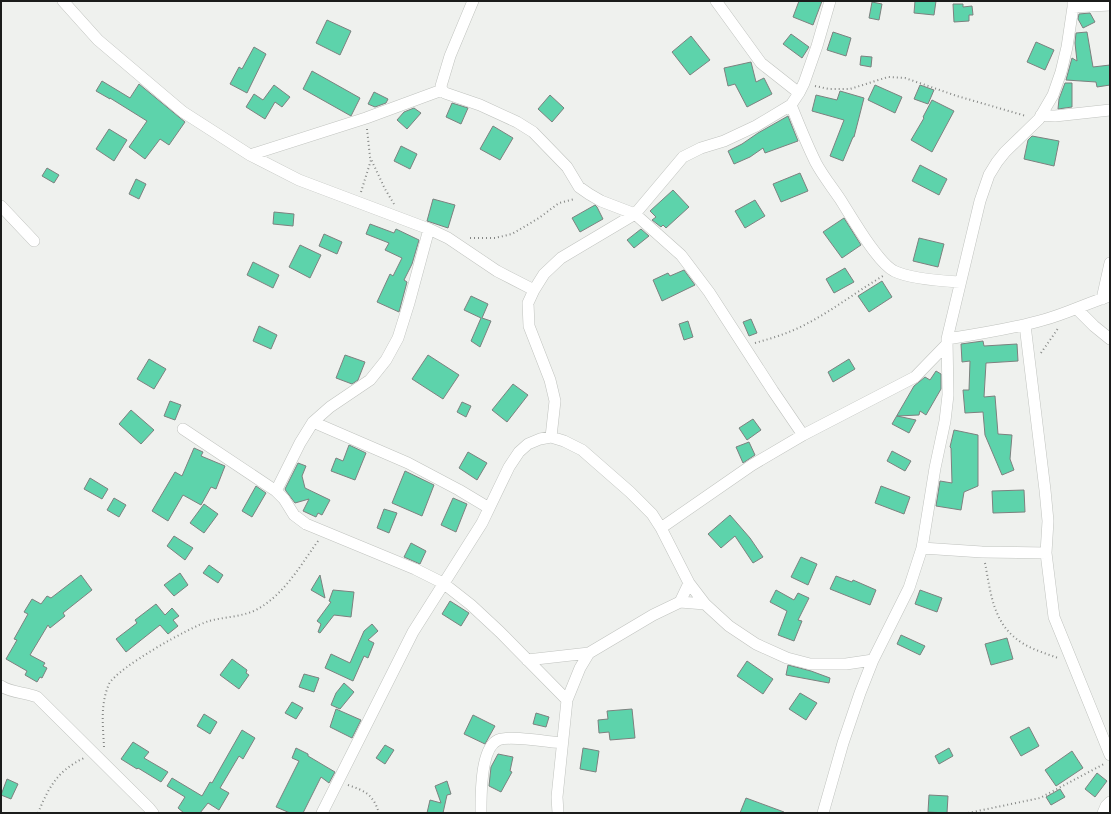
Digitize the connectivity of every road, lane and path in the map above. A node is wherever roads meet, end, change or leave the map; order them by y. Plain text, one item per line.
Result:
1 (63, 1) edge
2 (473, 1) edge
3 (716, 1) edge
4 (830, 1) edge
5 (1073, 4) edge
6 (1110, 5) edge
7 (802, 88) junction
8 (442, 90) junction
9 (791, 105) junction
10 (1110, 110) edge
11 (1040, 117) junction
12 (366, 118) junction
13 (250, 155) junction
14 (371, 160) junction
15 (589, 194) junction
16 (358, 203) junction
17 (1, 206) edge
18 (635, 214) junction
19 (405, 220) junction
20 (429, 229) junction
21 (469, 238) dead end
22 (34, 241) dead end
23 (1110, 263) edge
24 (893, 270) junction
25 (960, 282) junction
26 (534, 290) junction
27 (1106, 298) edge
28 (1077, 309) junction
29 (1064, 314) junction
30 (1024, 325) junction
31 (1110, 339) edge
32 (947, 342) junction
33 (744, 346) junction
34 (1030, 372) junction
35 (312, 422) junction
36 (183, 429) dead end
37 (803, 435) junction
38 (551, 437) junction
39 (276, 490) junction
40 (489, 508) junction
41 (661, 528) junction
42 (325, 532) junction
43 (922, 548) junction
44 (982, 552) junction
45 (1046, 553) junction
46 (443, 583) junction
47 (689, 584) junction
48 (680, 602) junction
49 (705, 604) junction
50 (589, 653) junction
51 (527, 660) junction
52 (873, 660) junction
53 (1074, 664) junction
54 (2, 688) edge
55 (567, 700) junction
56 (562, 744) junction
57 (94, 753) junction
58 (1110, 755) edge
59 (1110, 761) edge
60 (105, 764) junction
61 (339, 781) junction
62 (1110, 802) edge
63 (38, 813) edge
64 (153, 813) edge
65 (322, 813) edge
66 (379, 813) edge
67 (481, 813) edge
68 (558, 813) edge
69 (823, 813) edge
70 (968, 813) edge
71 (1102, 813) edge

1 - 13 street
2 - 8 street
3 - 7 street
4 - 7 street
5 - 6 street
5 - 11 street
7 - 9 street
7 - 11 path
8 - 12 street
8 - 15 street
9 - 18 street
9 - 24 street
10 - 11 street
11 - 25 street
12 - 13 street
12 - 14 path
13 - 16 street
14 - 16 path
14 - 19 path
15 - 18 street
15 - 21 path
16 - 19 street
17 - 22 street
18 - 26 street
18 - 33 street
19 - 20 street
20 - 26 street
20 - 35 street
23 - 27 street
24 - 25 street
24 - 33 path
25 - 32 street
26 - 38 street
27 - 28 street
28 - 29 street
28 - 31 street
29 - 30 street
29 - 34 path
30 - 32 street
30 - 34 street
32 - 37 street
32 - 43 street
33 - 37 street
34 - 45 street
35 - 39 street
35 - 40 street
36 - 39 street
37 - 41 street
38 - 40 street
38 - 41 street
39 - 42 street
40 - 46 street
41 - 47 street
42 - 46 street
42 - 60 path
43 - 44 street
43 - 52 street
44 - 45 street
44 - 53 path
45 - 53 street
46 - 51 street
46 - 61 street
47 - 48 street
47 - 49 street
48 - 49 street
48 - 50 street
49 - 52 street
50 - 51 street
50 - 55 street
51 - 55 street
52 - 69 street
53 - 58 street
54 - 57 street
55 - 56 street
56 - 67 street
56 - 68 street
57 - 60 street
57 - 63 path
59 - 70 path
60 - 64 street
61 - 65 street
61 - 66 path
62 - 71 street

